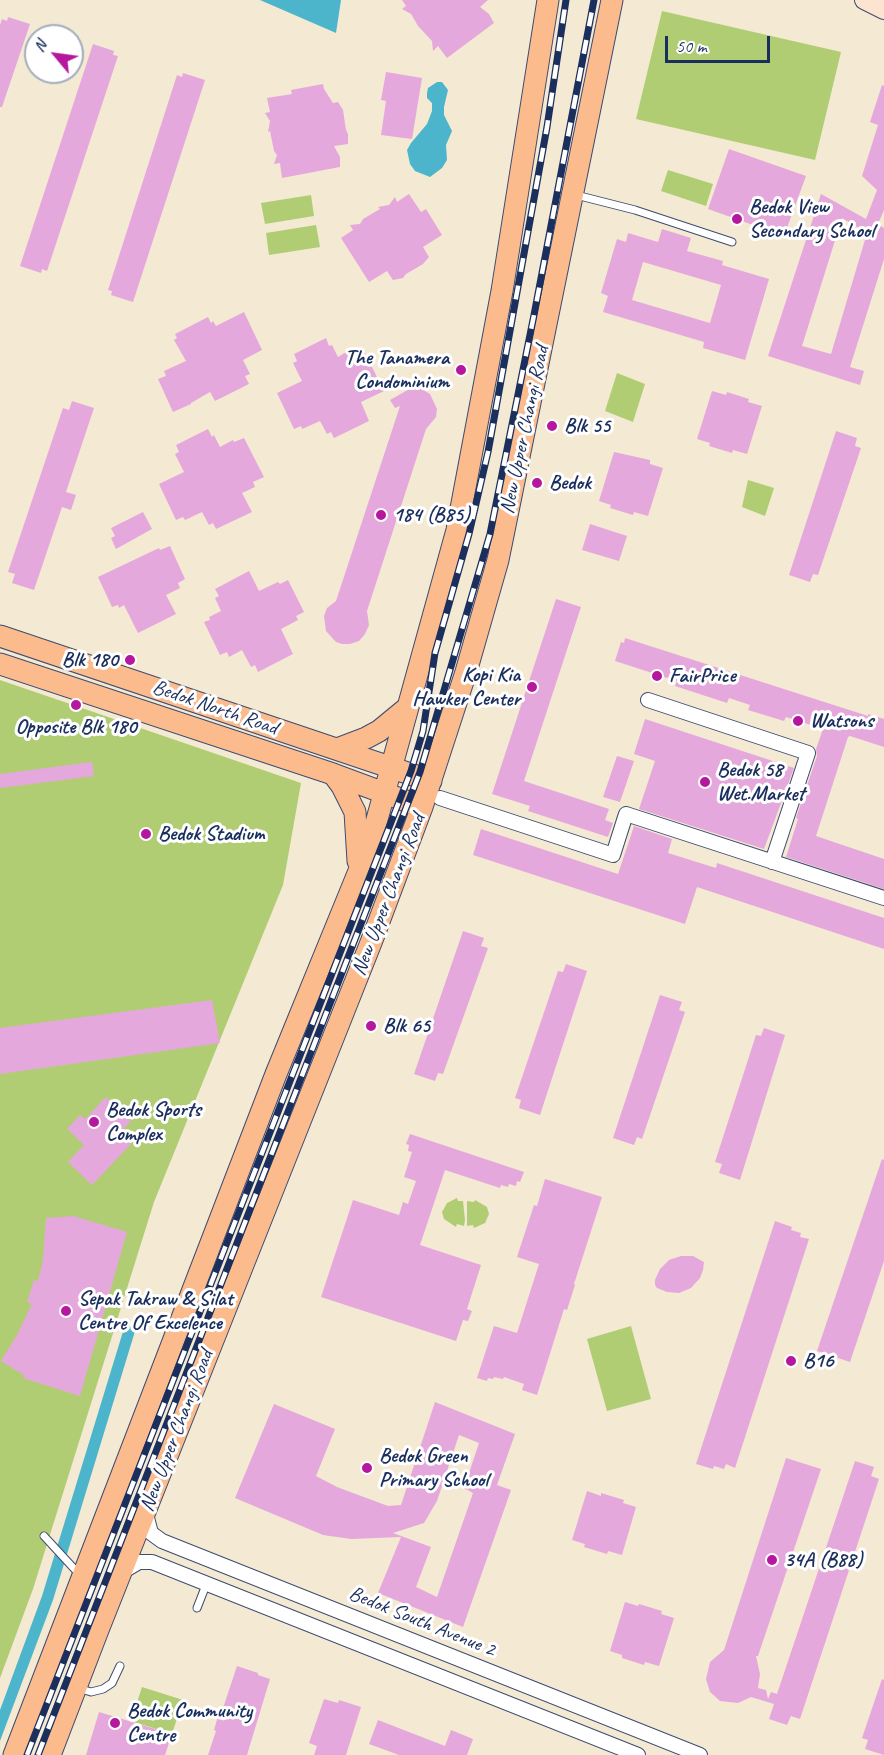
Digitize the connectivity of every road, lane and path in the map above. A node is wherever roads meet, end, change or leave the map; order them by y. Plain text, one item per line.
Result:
1 (548, 0) edge
2 (864, 0) edge
3 (613, 2) edge
4 (884, 10) edge
5 (574, 194) junction
6 (732, 242) dead end
7 (0, 636) edge
8 (0, 664) edge
9 (648, 700) dead end
10 (408, 708) junction
11 (337, 749) junction
12 (390, 767) junction
13 (333, 774) junction
14 (384, 794) junction
15 (431, 795) junction
16 (772, 862) junction
17 (359, 871) junction
18 (884, 898) edge
19 (146, 1512) junction
20 (44, 1536) dead end
21 (120, 1573) junction
22 (82, 1578) junction
23 (206, 1585) junction
24 (197, 1608) dead end
25 (120, 1666) dead end
26 (76, 1687) junction
27 (14, 1755) edge
28 (50, 1755) edge
29 (638, 1755) edge
30 (700, 1755) edge

1 - 10 main road, New Upper Changi Road
2 - 4 street
3 - 5 main road, New Upper Changi Road
5 - 6 lane
5 - 15 main road, New Upper Changi Road
7 - 11 main road, Bedok North Road
8 - 13 main road, Bedok North Road
9 - 16 street
10 - 11 main road
10 - 12 main road, New Upper Changi Road
11 - 12 main road, Bedok North Road
12 - 14 main road, New Upper Changi Road
12 - 15 main road, Bedok North Road
13 - 14 main road, Bedok North Road
13 - 17 main road
14 - 15 main road, Bedok North Road
14 - 17 main road, New Upper Changi Road
15 - 16 street
15 - 19 main road, New Upper Changi Road
16 - 18 street
17 - 22 main road, New Upper Changi Road
19 - 21 main road, New Upper Changi Road
19 - 30 street, Bedok South Avenue 2
20 - 22 lane
21 - 23 street, Bedok South Avenue 2
21 - 26 main road, New Upper Changi Road
22 - 27 main road, New Upper Changi Road
23 - 24 lane
23 - 29 street, Bedok South Avenue 2
25 - 26 lane
26 - 28 main road, New Upper Changi Road

